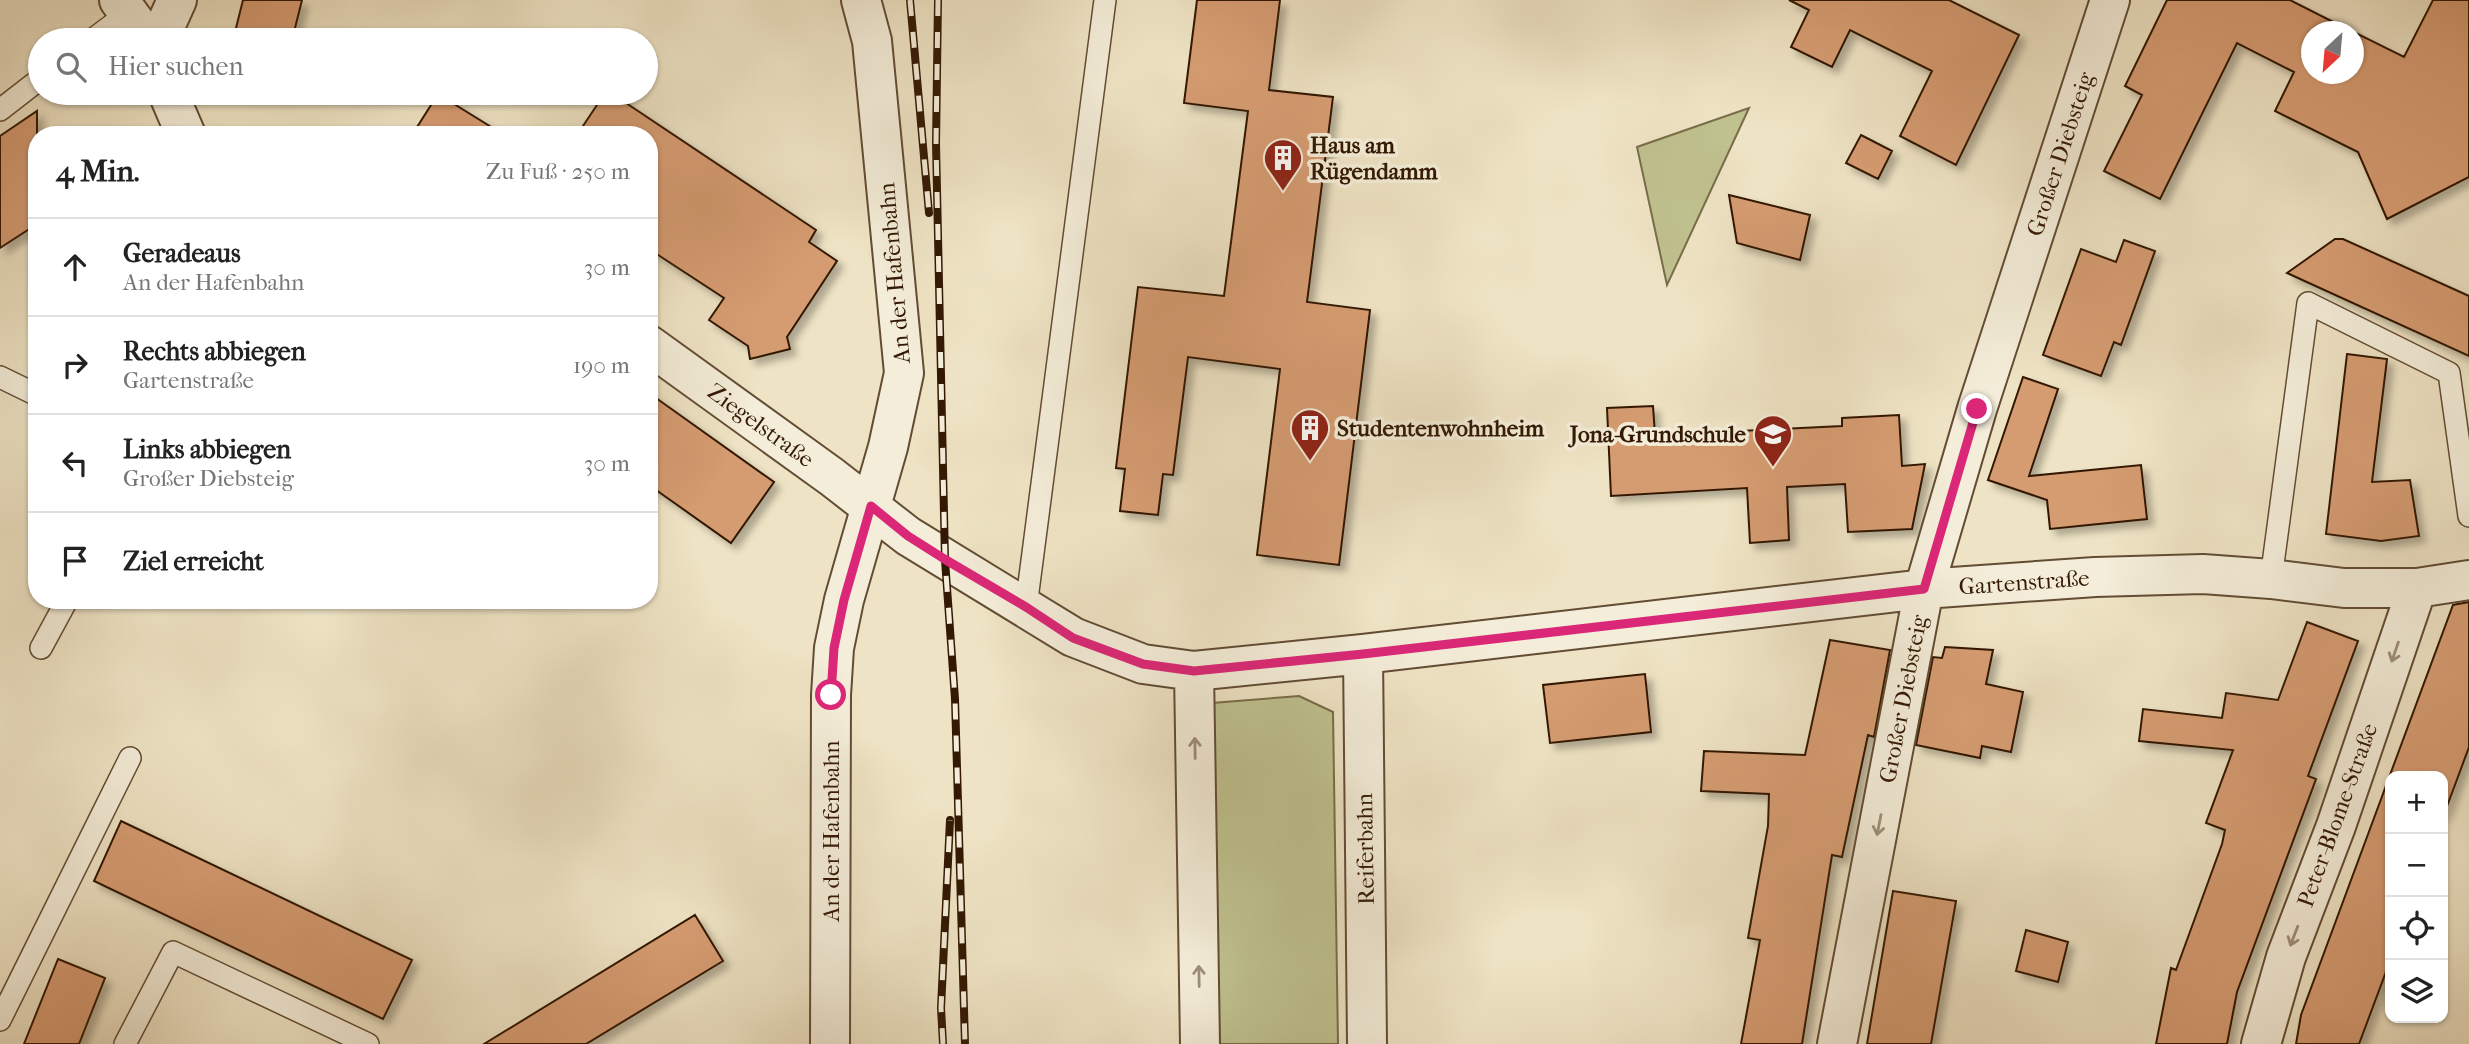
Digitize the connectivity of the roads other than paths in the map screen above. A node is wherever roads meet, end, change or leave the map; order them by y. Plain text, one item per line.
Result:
1 (177, 0) edge
2 (861, 0) edge
3 (1105, 0) edge
4 (2110, 0) edge
5 (132, 18) edge
6 (114, 28) edge
7 (164, 28) edge
8 (28, 88) edge
9 (173, 105) edge
10 (0, 110) edge
11 (182, 126) edge
12 (658, 352) edge
13 (0, 377) edge
14 (28, 391) edge
15 (871, 506) junction
16 (2469, 516) edge
17 (2271, 579) junction
18 (2469, 580) edge
19 (2417, 588) junction
20 (1924, 589) junction
21 (1026, 607) junction
22 (62, 609) edge
23 (41, 648) dead end
24 (1363, 654) junction
25 (1194, 671) junction
26 (130, 758) dead end
27 (0, 1020) edge
28 (125, 1044) edge
29 (368, 1044) edge
30 (830, 1044) edge
31 (1200, 1044) edge
32 (1367, 1044) edge
33 (1837, 1044) edge
34 (2261, 1044) edge

1 - 7 street
2 - 15 street, An der Hafenbahn
3 - 21 lane
4 - 20 street, Großer Diebsteig
5 - 6 lane
8 - 10 lane
9 - 11 street
12 - 15 street, Ziegelstraße
13 - 14 lane
15 - 21 street, Gartenstraße
15 - 30 street, An der Hafenbahn
16 - 17 lane
17 - 19 street, Gartenstraße
17 - 20 street, Gartenstraße
18 - 19 street, Gartenstraße
19 -> 34 street, Peter-Blome-Straße
20 - 24 street, Gartenstraße
20 -> 33 street, Großer Diebsteig
21 - 25 street, Gartenstraße
22 - 23 lane
24 - 25 street, Gartenstraße
24 - 32 street, Reiferbahn
31 -> 25 street
26 - 27 lane
28 - 29 lane

